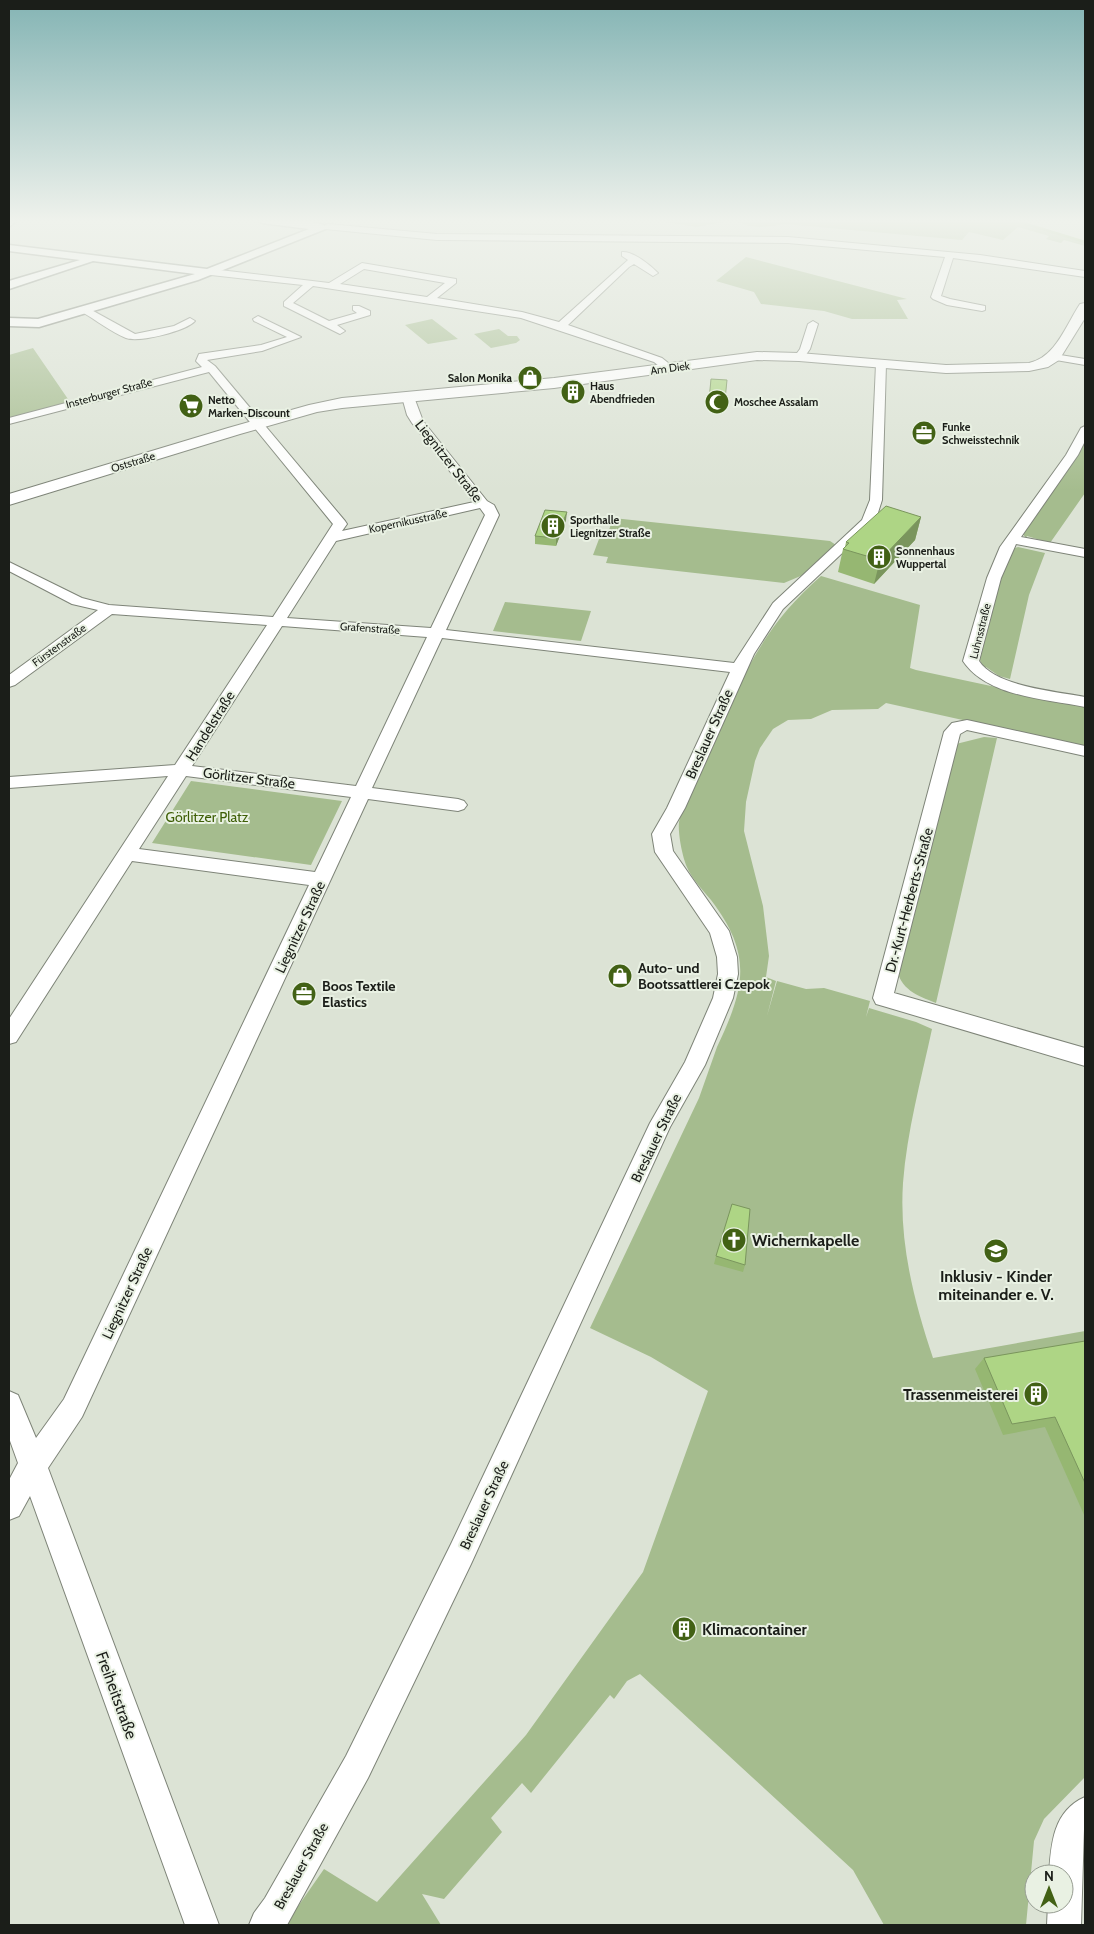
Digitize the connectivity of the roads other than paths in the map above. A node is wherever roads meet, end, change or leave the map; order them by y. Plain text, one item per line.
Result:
1 (86, 310) joint
2 (299, 310) edge
3 (361, 310) edge
4 (493, 310) edge
5 (578, 310) edge
6 (1082, 310) edge
7 (258, 318) dead end
8 (190, 321) dead end
9 (12, 324) edge
10 (813, 324) dead end
11 (328, 325) junction
12 (561, 326) junction
13 (340, 331) dead end
14 (799, 357) junction
15 (1054, 357) junction
16 (1085, 362) edge
17 (881, 364) junction
18 (211, 368) junction
19 (668, 368) junction
20 (408, 397) junction
21 (9, 421) edge
22 (257, 424) junction
23 (1085, 430) edge
24 (9, 500) edge
25 (482, 504) junction
26 (334, 537) junction
27 (1012, 539) junction
28 (1085, 553) edge
29 (9, 566) edge
30 (109, 609) junction
31 (276, 621) junction
32 (436, 633) junction
33 (739, 668) junction
34 (9, 682) edge
35 (1085, 702) edge
36 (1085, 751) edge
37 (182, 770) junction
38 (9, 782) edge
39 (362, 792) junction
40 (458, 805) dead end
41 (128, 854) junction
42 (322, 880) junction
43 (9, 1036) edge
44 (1085, 1057) edge
45 (9, 1404) edge
46 (33, 1465) junction
47 (9, 1506) edge
48 (1085, 1814) edge
49 (202, 1925) edge
50 (266, 1925) edge
51 (1064, 1925) edge

1 - 8 street
1 - 9 street
2 - 11 street
3 - 11 street
4 - 12 street
5 - 12 street
6 - 15 main road
7 - 18 street
10 - 14 street
11 - 13 street
12 - 19 street
14 - 17 main road, Am Diek
14 - 19 main road, Am Diek
15 - 16 street
15 - 17 main road, Am Diek
17 - 33 street, Breslauer Straße
18 - 21 street, Insterburger Straße
18 - 22 street
19 - 20 main road, Am Diek
20 - 22 main road, Am Diek
20 - 25 street, Liegnitzer Straße
22 - 24 main road, Oststraße
22 - 26 street
23 - 27 street, Luhnsstraße
25 - 26 street, Kopernikusstraße
25 - 32 street, Liegnitzer Straße
26 - 31 street, Handelstraße
27 - 28 street
27 - 35 street, Luhnsstraße
29 - 30 street, Grafenstraße
30 - 31 street, Grafenstraße
30 - 34 street, Fürstenstraße
31 - 32 street, Grafenstraße
31 - 37 street, Handelstraße
32 - 33 street, Grafenstraße
32 - 39 street, Liegnitzer Straße
33 - 50 street, Breslauer Straße
36 - 44 street, Dr.-Kurt-Herberts-Straße
37 - 38 street, Görlitzer Straße
37 - 39 street, Görlitzer Straße
37 - 41 street, Handelstraße
39 - 40 street, Görlitzer Straße
39 - 42 street, Liegnitzer Straße
41 - 42 street
41 - 43 street, Handelstraße
42 - 46 street, Liegnitzer Straße
45 - 46 street, Freiheitstraße
46 - 47 street
46 - 49 street, Freiheitstraße
48 - 51 street

